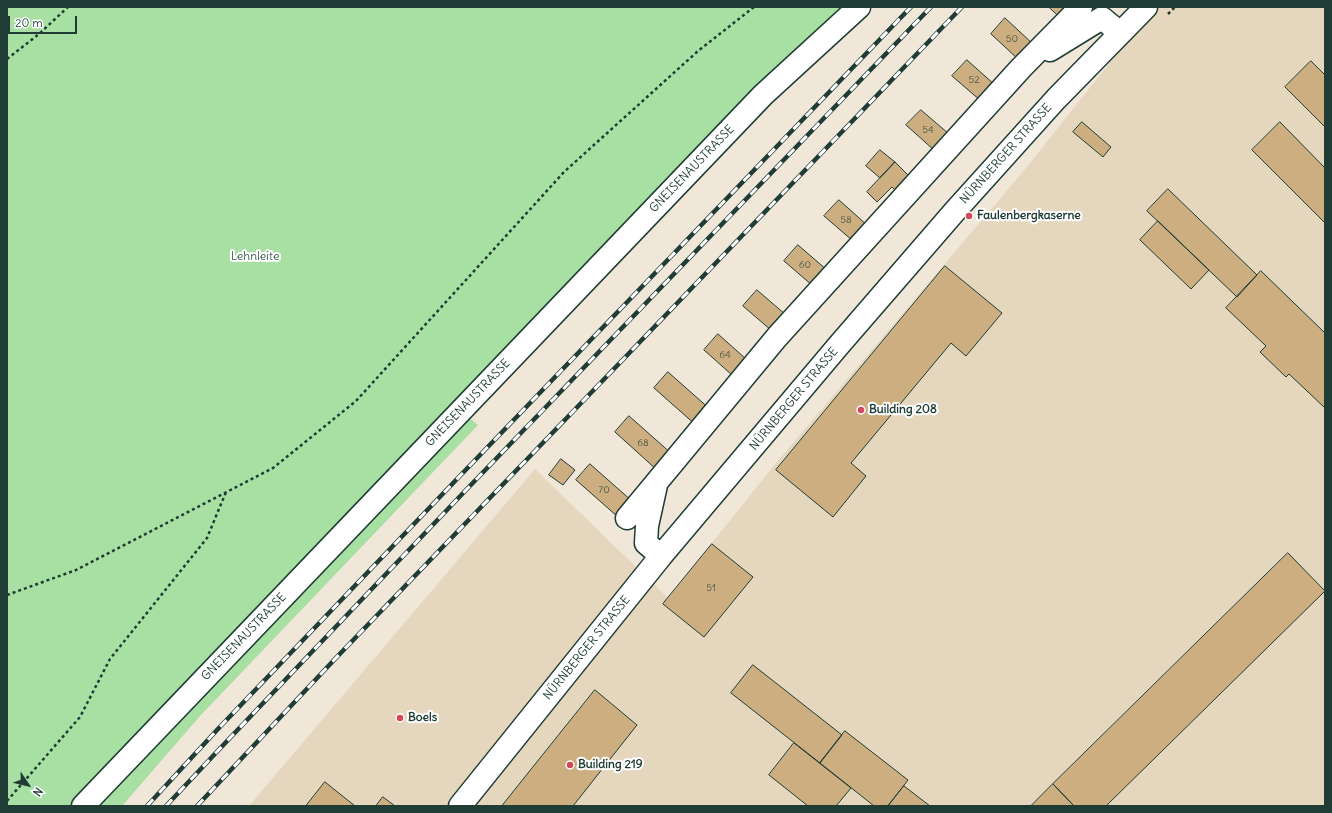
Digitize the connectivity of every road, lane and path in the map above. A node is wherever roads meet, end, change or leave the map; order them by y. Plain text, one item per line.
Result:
1 (68, 7) edge
2 (754, 7) edge
3 (859, 7) edge
4 (1081, 7) edge
5 (1146, 7) edge
6 (1120, 33) junction
7 (7, 59) edge
8 (1021, 68) junction
9 (657, 480) junction
10 (226, 492) junction
11 (627, 518) dead end
12 (662, 556) junction
13 (7, 595) edge
14 (7, 801) edge
15 (83, 806) edge
16 (460, 806) edge

1 - 7 path
2 - 10 path
3 - 15 street, GNEISENAUSTRASSE
4 - 8 street
5 - 6 street, NÜRNBERGER STRASSE
6 - 8 street
6 - 12 street, NÜRNBERGER STRASSE
8 - 9 street
9 - 11 street
9 - 12 street
10 - 13 path
10 - 14 path
12 - 16 street, NÜRNBERGER STRASSE

